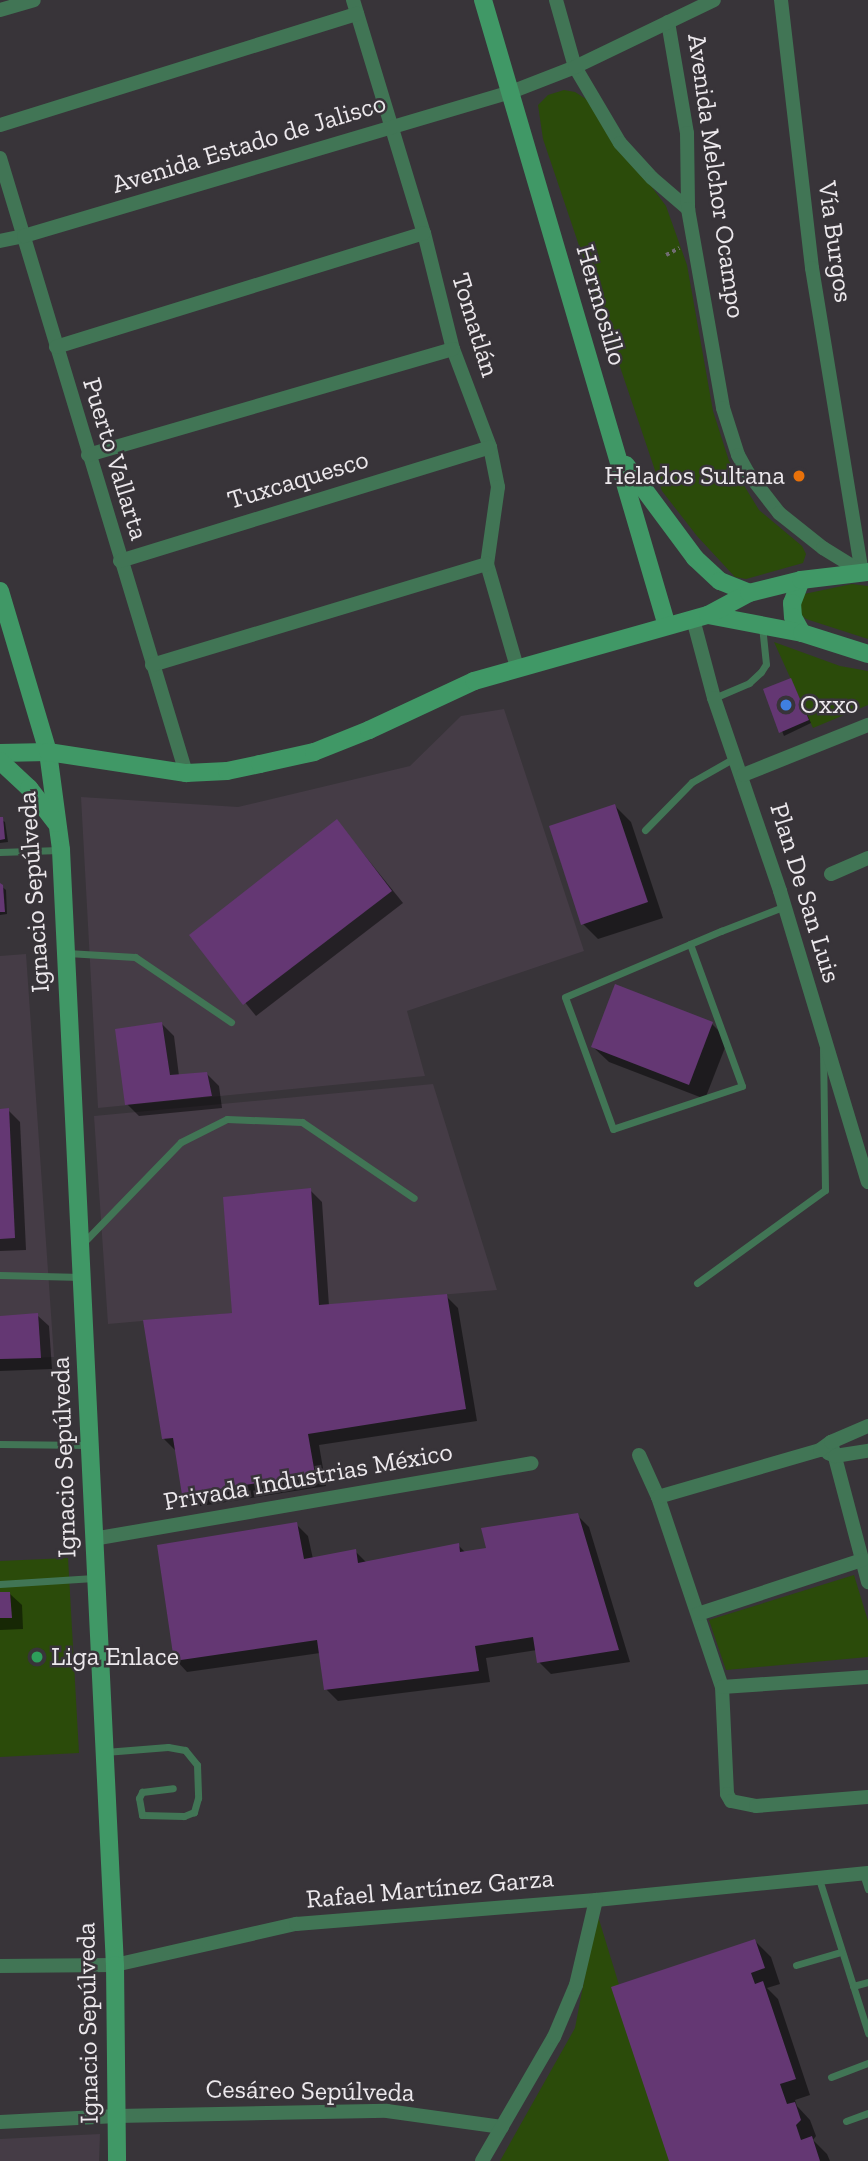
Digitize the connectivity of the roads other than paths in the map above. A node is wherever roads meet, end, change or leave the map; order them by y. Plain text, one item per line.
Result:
1 (34, 0) edge
2 (483, 0) edge
3 (556, 0) edge
4 (715, 0) edge
5 (781, 0) edge
6 (355, 7) edge
7 (0, 10) edge
8 (668, 22) junction
9 (575, 67) junction
10 (511, 92) junction
11 (0, 125) edge
12 (392, 127) junction
13 (0, 158) edge
14 (688, 209) junction
15 (424, 233) junction
16 (24, 236) junction
17 (0, 241) edge
18 (56, 347) junction
19 (453, 349) junction
20 (490, 447) junction
21 (616, 450) junction
22 (88, 454) junction
23 (120, 561) junction
24 (487, 564) junction
25 (865, 572) edge
26 (801, 580) junction
27 (0, 591) edge
28 (749, 593) junction
29 (700, 617) junction
30 (667, 625) junction
31 (762, 627) junction
32 (803, 633) junction
33 (868, 654) edge
34 (152, 665) junction
35 (517, 667) junction
36 (715, 698) junction
37 (868, 725) edge
38 (48, 752) junction
39 (0, 753) edge
40 (736, 757) junction
41 (0, 761) edge
42 (186, 773) junction
43 (743, 775) junction
44 (58, 826) junction
45 (645, 831) dead end
46 (61, 850) junction
47 (0, 852) edge
48 (868, 858) edge
49 (831, 874) dead end
50 (785, 906) junction
51 (690, 944) junction
52 (66, 953) junction
53 (231, 1022) dead end
54 (824, 1034) junction
55 (868, 1182) edge
56 (414, 1198) dead end
57 (81, 1245) junction
58 (0, 1275) edge
59 (83, 1278) junction
60 (697, 1283) dead end
61 (868, 1426) edge
62 (0, 1444) edge
63 (90, 1445) junction
64 (829, 1449) junction
65 (868, 1451) edge
66 (639, 1455) dead end
67 (531, 1463) dead end
68 (657, 1497) junction
69 (93, 1539) junction
70 (862, 1560) junction
71 (95, 1578) junction
72 (868, 1582) edge
73 (0, 1584) edge
74 (698, 1614) junction
75 (868, 1677) edge
76 (722, 1687) junction
77 (104, 1752) junction
78 (173, 1788) dead end
79 (868, 1797) edge
80 (865, 1873) edge
81 (819, 1878) junction
82 (868, 1889) edge
83 (596, 1900) junction
84 (841, 1952) junction
85 (115, 1965) junction
86 (796, 1965) dead end
87 (0, 1966) edge
88 (868, 1982) edge
89 (853, 1986) junction
90 (868, 2033) edge
91 (868, 2063) edge
92 (831, 2077) dead end
93 (868, 2113) edge
94 (117, 2116) junction
95 (846, 2121) dead end
96 (0, 2122) edge
97 (502, 2127) junction
98 (117, 2161) edge
99 (482, 2161) edge

1 - 7 street
2 - 10 main road, Hermosillo
3 - 9 street
4 - 8 street, Avenida Estado de Jalisco
5 - 25 street, Vía Burgos
6 - 11 street
6 - 12 street, Tomatlán
8 - 9 street, Avenida Estado de Jalisco
8 - 14 street, Avenida Melchor Ocampo
9 - 10 street, Avenida Estado de Jalisco
9 - 14 street
10 - 12 street, Avenida Estado de Jalisco
10 - 21 main road, Hermosillo
12 - 15 street, Tomatlán
12 - 16 street, Avenida Estado de Jalisco
13 - 16 street, Puerto Vallarta
14 - 25 street, Avenida Melchor Ocampo
15 - 18 street
15 - 19 street, Tomatlán
16 - 17 street, Avenida Estado de Jalisco
16 - 18 street, Puerto Vallarta
18 - 22 street, Puerto Vallarta
19 - 20 street, Tomatlán
19 - 22 street
20 - 23 street, Tuxcaquesco
20 - 24 street, Tomatlán
21 - 28 main road
21 - 30 main road, Hermosillo
22 - 23 street, Puerto Vallarta
23 - 34 street, Puerto Vallarta
24 - 34 street
24 - 35 street, Tomatlán
25 - 26 main road
26 - 28 main road
26 - 32 main road
27 - 38 main road, Ignacio Sepúlveda
28 - 29 main road
29 - 30 main road
29 - 31 main road
29 - 36 street, Plan De San Luis
30 - 35 main road
31 - 32 main road
31 - 36 lane
32 - 33 main road
34 - 42 street, Puerto Vallarta
35 - 42 main road
36 - 40 street, Plan De San Luis
37 - 43 street
38 - 39 main road
38 - 42 main road
38 - 44 main road, Ignacio Sepúlveda
40 - 43 street, Plan De San Luis
40 - 45 lane
41 - 44 main road
43 - 50 street, Plan De San Luis
44 - 46 main road, Ignacio Sepúlveda
46 - 47 lane
46 - 52 main road, Ignacio Sepúlveda
48 - 49 street
50 - 51 lane
50 - 54 street, Plan De San Luis
51 - 51 lane
52 - 53 lane
52 - 57 main road, Ignacio Sepúlveda
54 - 55 street, Plan De San Luis
54 - 60 lane
56 - 57 lane
57 - 59 main road, Ignacio Sepúlveda
58 - 59 lane
59 - 63 main road, Ignacio Sepúlveda
61 - 64 street
62 - 63 lane
63 - 69 main road, Ignacio Sepúlveda
64 - 65 street
64 - 68 street
64 - 70 street
66 - 68 street
67 - 69 street, Privada Industrias México
68 - 74 street
69 - 71 main road, Ignacio Sepúlveda
70 - 72 street
70 - 74 street
71 - 73 lane
71 - 77 main road, Ignacio Sepúlveda
74 - 76 street
75 - 76 street
76 - 79 street
77 - 78 lane
77 - 85 main road, Ignacio Sepúlveda
80 - 81 street, Rafael Martínez Garza
80 - 82 lane
81 - 83 street, Rafael Martínez Garza
81 - 84 lane
83 - 85 street, Rafael Martínez Garza
83 - 97 street
84 - 86 lane
84 - 89 lane
85 - 87 street, Rafael Martínez Garza
85 - 94 main road, Ignacio Sepúlveda
88 - 89 lane
89 - 90 lane
91 - 92 lane
93 - 95 lane
94 - 96 street, Cesáreo Sepúlveda
94 - 97 street, Cesáreo Sepúlveda
94 - 98 main road, Ignacio Sepúlveda
97 - 99 street

